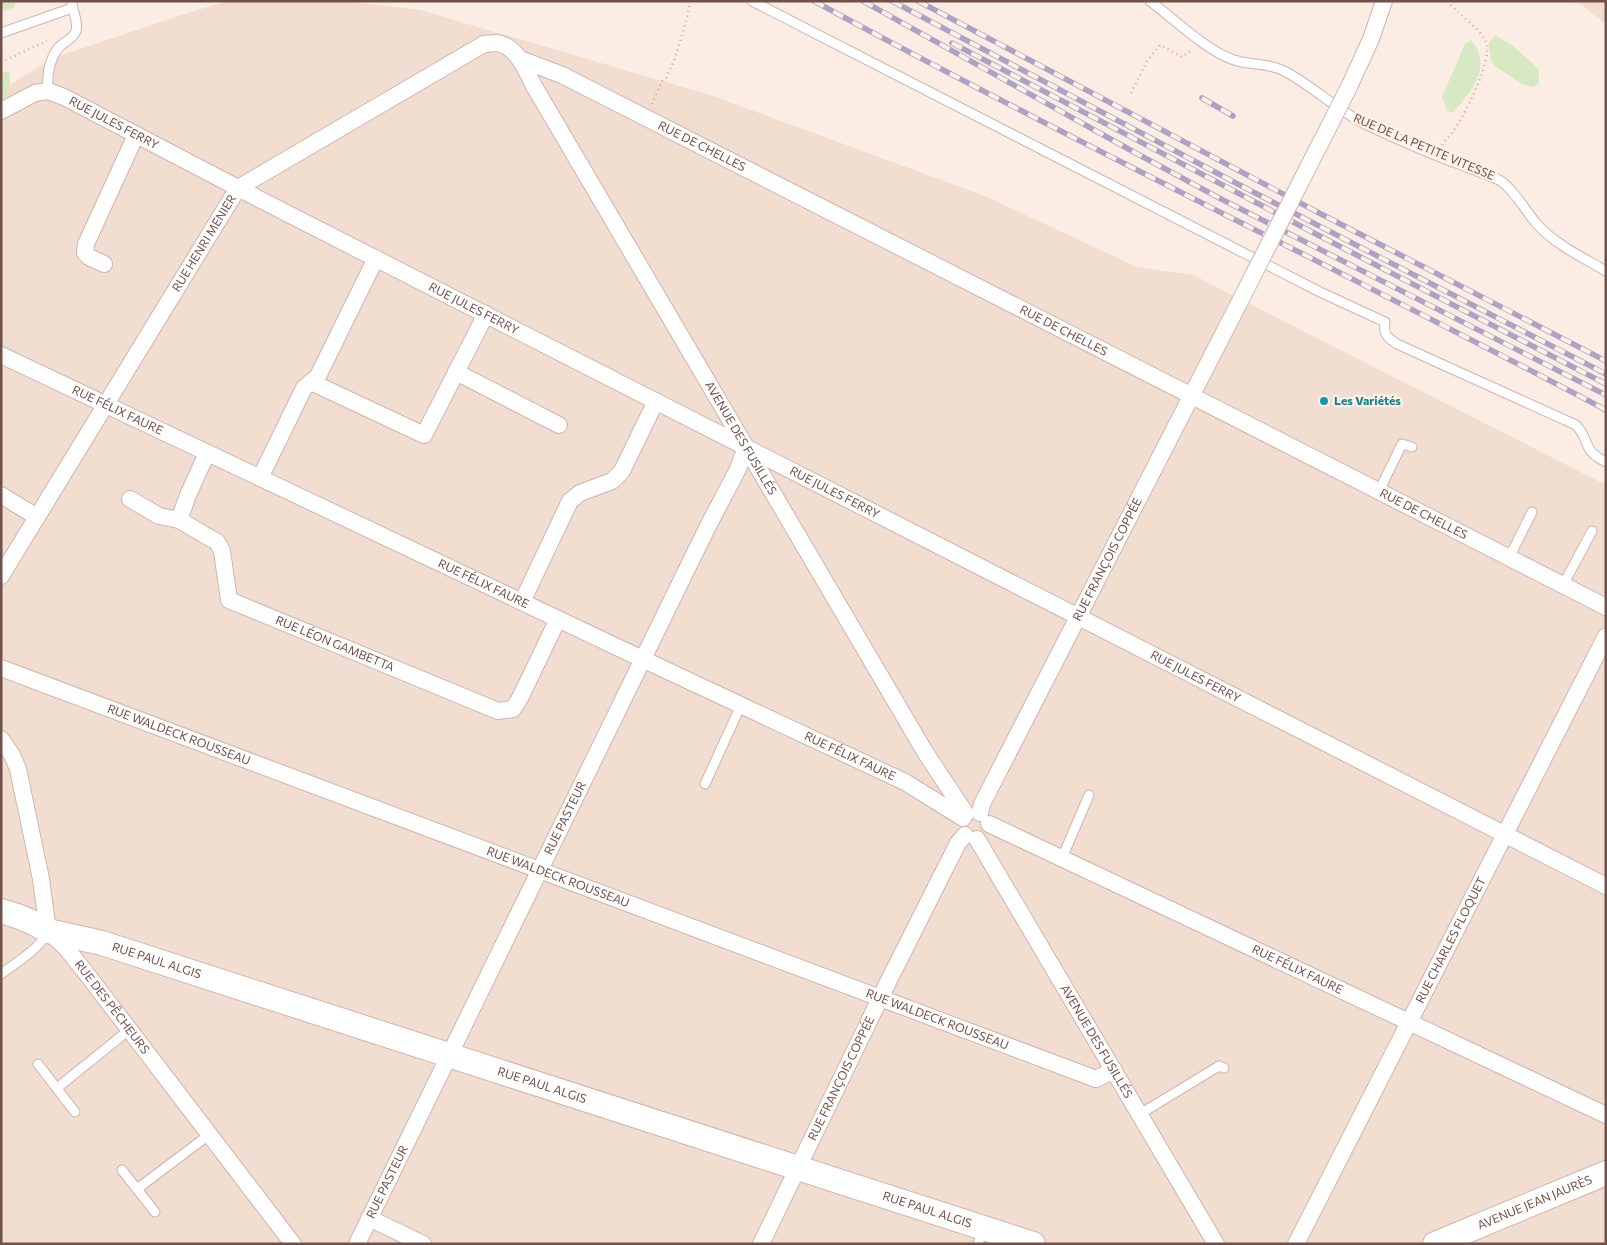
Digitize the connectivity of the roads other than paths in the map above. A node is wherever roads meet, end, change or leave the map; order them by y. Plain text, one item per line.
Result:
1 (752, 1) edge
2 (1150, 1) edge
3 (1384, 1) edge
4 (72, 5) edge
5 (1, 33) edge
6 (520, 59) junction
7 (48, 91) junction
8 (1, 111) edge
9 (136, 135) junction
10 (238, 188) junction
11 (376, 258) junction
12 (104, 264) dead end
13 (1606, 271) edge
14 (486, 314) junction
15 (1, 355) edge
16 (456, 372) junction
17 (311, 382) junction
18 (1191, 396) junction
19 (656, 401) junction
20 (105, 405) junction
21 (560, 424) dead end
22 (1412, 447) dead end
23 (746, 448) junction
24 (207, 453) junction
25 (1606, 462) edge
26 (260, 478) junction
27 (1379, 492) junction
28 (1, 495) edge
29 (130, 499) dead end
30 (1532, 512) dead end
31 (37, 517) junction
32 (179, 520) junction
33 (1592, 531) dead end
34 (1509, 558) junction
35 (1, 576) edge
36 (1563, 585) junction
37 (522, 602) junction
38 (1606, 607) edge
39 (1078, 616) junction
40 (558, 619) junction
41 (1606, 636) edge
42 (643, 659) junction
43 (1, 668) edge
44 (741, 705) junction
45 (1, 739) edge
46 (705, 784) dead end
47 (1089, 795) dead end
48 (975, 817) junction
49 (1505, 834) junction
50 (971, 837) junction
51 (1062, 858) junction
52 (540, 870) junction
53 (1606, 886) edge
54 (1, 911) edge
55 (48, 931) junction
56 (1, 974) edge
57 (880, 998) junction
58 (1409, 1022) junction
59 (129, 1030) junction
60 (449, 1056) junction
61 (38, 1064) dead end
62 (1224, 1068) dead end
63 (1114, 1070) junction
64 (57, 1088) junction
65 (75, 1112) dead end
66 (1140, 1114) junction
67 (1606, 1115) edge
68 (210, 1134) junction
69 (798, 1168) junction
70 (122, 1170) dead end
71 (1606, 1172) edge
72 (137, 1189) junction
73 (154, 1212) dead end
74 (369, 1218) junction
75 (980, 1236) edge
76 (289, 1242) edge
77 (357, 1244) edge
78 (423, 1244) edge
79 (761, 1244) edge
80 (1034, 1244) edge
81 (1216, 1244) edge
82 (1296, 1244) edge
83 (1435, 1244) edge

1 - 25 lane
2 - 13 lane, RUE DE LA PETITE VITESSE
3 - 18 street, RUE FRANÇOIS COPPÉE, bridge
4 - 5 lane
4 - 7 lane
6 - 10 street, RUE HENRI MENIER
6 - 18 street, RUE DE CHELLES
6 - 23 street, AVENUE DES FUSILLÉS
7 - 8 street
7 - 9 street, RUE JULES FERRY
9 - 10 street, RUE JULES FERRY
9 - 12 street
10 - 11 street, RUE JULES FERRY
10 - 20 street, RUE HENRI MENIER
11 - 14 street, RUE JULES FERRY
11 - 17 street
14 - 16 street
14 - 19 street, RUE JULES FERRY
15 - 20 street, RUE FÉLIX FAURE
16 - 17 street
16 - 21 street
17 - 26 street
18 - 27 street, RUE DE CHELLES
18 - 39 street, RUE FRANÇOIS COPPÉE
19 - 23 street, RUE JULES FERRY
19 - 37 street
20 - 24 street, RUE FÉLIX FAURE
20 - 31 street, RUE HENRI MENIER
22 - 27 lane
23 - 39 street, RUE JULES FERRY
23 - 42 street, RUE PASTEUR
23 - 48 street, AVENUE DES FUSILLÉS
24 - 26 street, RUE FÉLIX FAURE
24 - 32 street
26 - 37 street, RUE FÉLIX FAURE
27 - 34 street, RUE DE CHELLES
28 - 31 street
29 - 32 street
30 - 34 lane
31 - 35 street, RUE HENRI MENIER
32 - 40 street, RUE LÉON GAMBETTA
33 - 36 lane
34 - 36 street, RUE DE CHELLES
36 - 38 street, RUE DE CHELLES
37 - 40 street, RUE FÉLIX FAURE
39 - 48 street, RUE FRANÇOIS COPPÉE
39 - 49 street, RUE JULES FERRY
40 - 42 street, RUE FÉLIX FAURE
41 - 49 street, RUE CHARLES FLOQUET
42 - 44 street, RUE FÉLIX FAURE
42 - 52 street, RUE PASTEUR
43 - 52 street, RUE WALDECK ROUSSEAU
44 - 46 lane
44 - 48 street, RUE FÉLIX FAURE
45 - 55 street
47 - 51 lane
48 - 50 street
48 - 50 street, RUE FRANÇOIS COPPÉE
48 - 51 street, RUE FÉLIX FAURE
49 - 53 street, RUE JULES FERRY
49 - 58 street, RUE CHARLES FLOQUET
50 - 57 street, RUE FRANÇOIS COPPÉE
50 - 63 street, AVENUE DES FUSILLÉS
51 - 58 street, RUE FÉLIX FAURE
52 - 57 street, RUE WALDECK ROUSSEAU
52 - 60 street, RUE PASTEUR
54 - 55 street, RUE PAUL ALGIS
55 - 56 lane
55 - 59 street, RUE DES PÊCHEURS
55 - 60 street, RUE PAUL ALGIS
57 - 63 street, RUE WALDECK ROUSSEAU
57 - 69 street, RUE FRANÇOIS COPPÉE
58 - 67 street, RUE FÉLIX FAURE
58 - 82 street, RUE CHARLES FLOQUET
59 - 64 lane
59 - 68 street, RUE DES PÊCHEURS
60 - 69 street, RUE PAUL ALGIS
60 - 74 street, RUE PASTEUR
61 - 64 lane
62 - 66 lane
63 - 66 street, AVENUE DES FUSILLÉS
64 - 65 lane
66 - 81 street, AVENUE DES FUSILLÉS
68 - 72 lane
68 - 76 street, RUE DES PÊCHEURS
69 - 75 street, RUE PAUL ALGIS
69 - 79 street, RUE FRANÇOIS COPPÉE
70 - 72 lane
71 - 83 street, AVENUE JEAN JAURÈS
72 - 73 lane
74 - 77 street, RUE PASTEUR
74 - 78 street
75 - 80 street, RUE PAUL ALGIS

